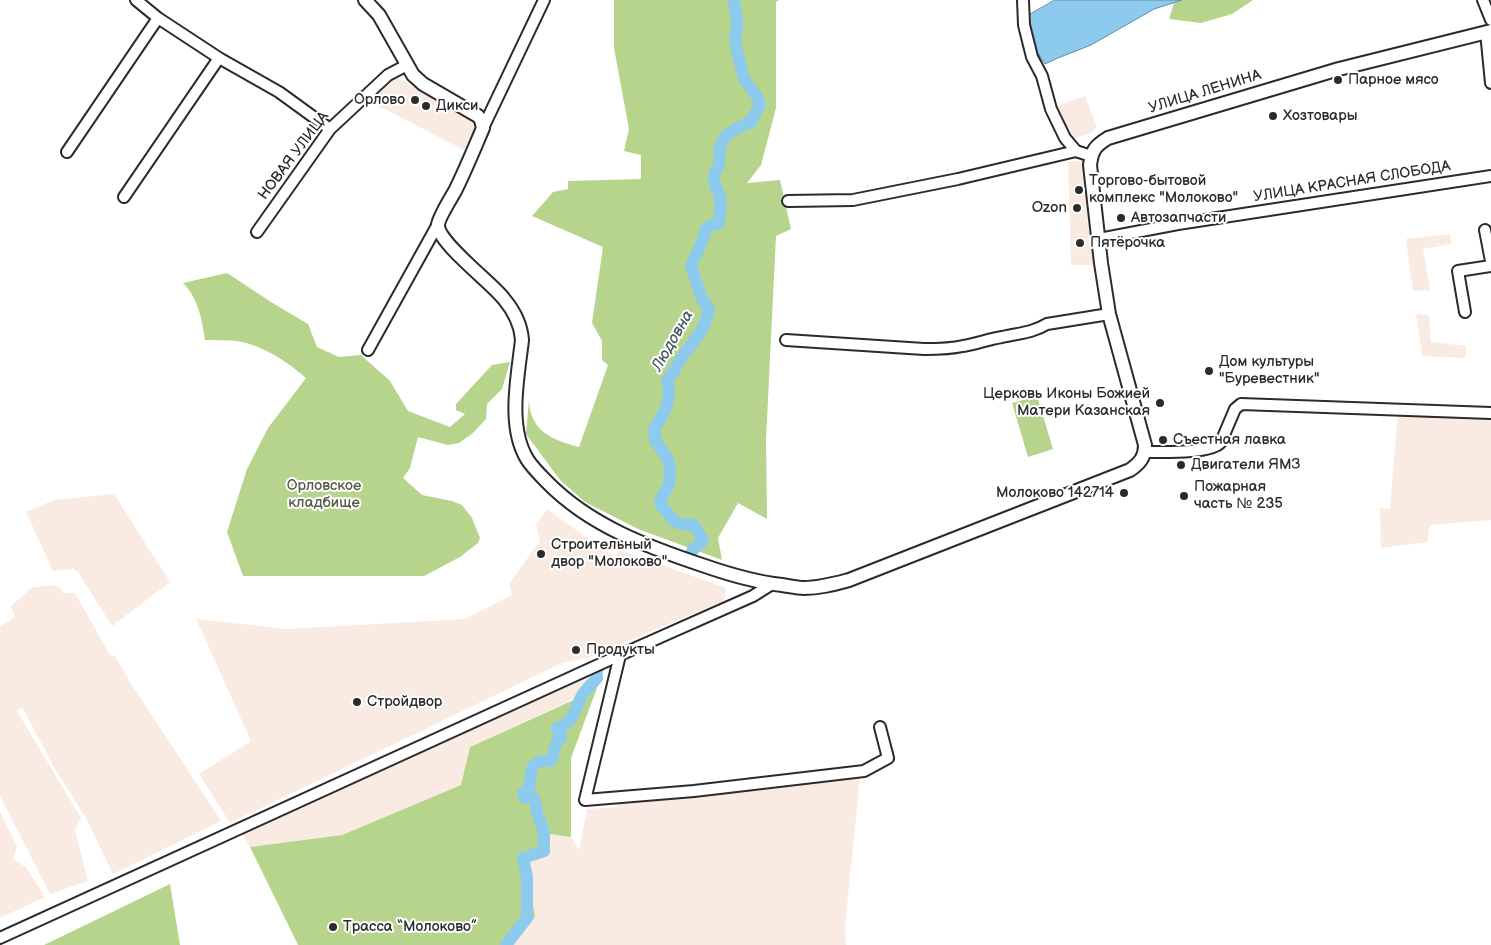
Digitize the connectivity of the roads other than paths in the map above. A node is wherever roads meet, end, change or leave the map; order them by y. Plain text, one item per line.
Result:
1 (136, 0) edge
2 (365, 0) edge
3 (544, 0) edge
4 (1023, 0) edge
5 (1483, 0) edge
6 (158, 18) junction
7 (1491, 20) edge
8 (1488, 31) edge
9 (219, 58) junction
10 (407, 65) junction
11 (1491, 82) edge
12 (330, 128) junction
13 (483, 128) junction
14 (1076, 151) junction
15 (67, 152) dead end
16 (1091, 156) junction
17 (1491, 176) edge
18 (124, 197) dead end
19 (788, 201) dead end
20 (438, 224) junction
21 (1485, 230) dead end
22 (257, 232) dead end
23 (1099, 239) junction
24 (1491, 261) edge
25 (1491, 266) edge
26 (1465, 312) dead end
27 (1109, 314) junction
28 (786, 340) dead end
29 (368, 350) dead end
30 (1491, 413) edge
31 (1145, 452) junction
32 (772, 584) junction
33 (620, 654) junction
34 (880, 727) dead end
35 (0, 938) edge

1 - 6 street
2 - 10 main road
3 - 13 street
4 - 14 street
5 - 7 street
6 - 9 street
6 - 15 street
8 - 11 street
8 - 16 main road, УЛИЦА ЛЕНИНА
9 - 12 street
9 - 18 street
10 - 12 street, НОВАЯ УЛИЦА
10 - 13 main road
12 - 22 street, НОВАЯ УЛИЦА
13 - 20 main road
14 - 16 street
14 - 19 street
16 - 23 main road
17 - 23 street, УЛИЦА КРАСНАЯ СЛОБОДА
20 - 29 street
20 - 32 main road
21 - 24 street
23 - 27 main road
25 - 26 street
27 - 28 street
27 - 31 main road
30 - 31 street
31 - 32 main road
32 - 33 street
33 - 34 street
33 - 35 street

